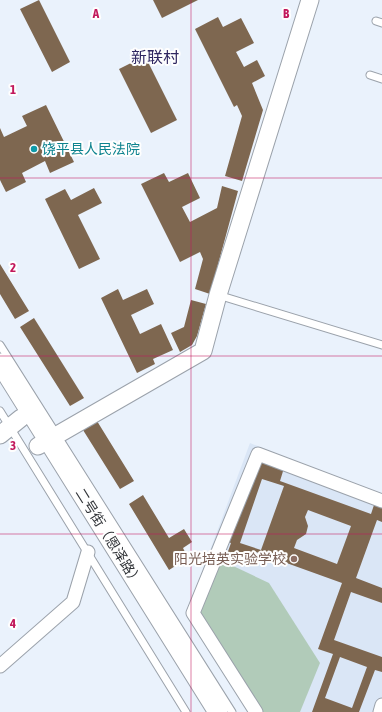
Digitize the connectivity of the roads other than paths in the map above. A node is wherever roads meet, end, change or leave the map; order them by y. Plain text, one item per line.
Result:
1 (310, 0) edge
2 (370, 75) dead end
3 (382, 79) edge
4 (218, 295) junction
5 (0, 345) edge
6 (382, 345) edge
7 (0, 363) edge
8 (0, 385) edge
9 (0, 411) edge
10 (10, 427) edge
11 (48, 441) junction
12 (382, 501) edge
13 (88, 552) junction
14 (0, 666) edge
15 (382, 705) edge
16 (186, 712) edge
17 (205, 712) edge
18 (218, 712) edge
19 (232, 712) edge
20 (256, 712) edge
21 (380, 712) edge

1 - 4 street
2 - 3 lane
4 - 6 lane
4 - 11 street
5 - 11 lane
7 - 11 main road, 二号街（恩泽路）
8 - 10 main road, 二号街（恩泽路）
9 - 10 lane
10 - 11 main road, 二号街（恩泽路）
10 - 13 lane
11 - 17 main road, 二号街（恩泽路）
11 - 18 main road, 二号街（恩泽路）
11 - 19 lane
12 - 20 street
13 - 14 street
13 - 16 lane
15 - 21 street

